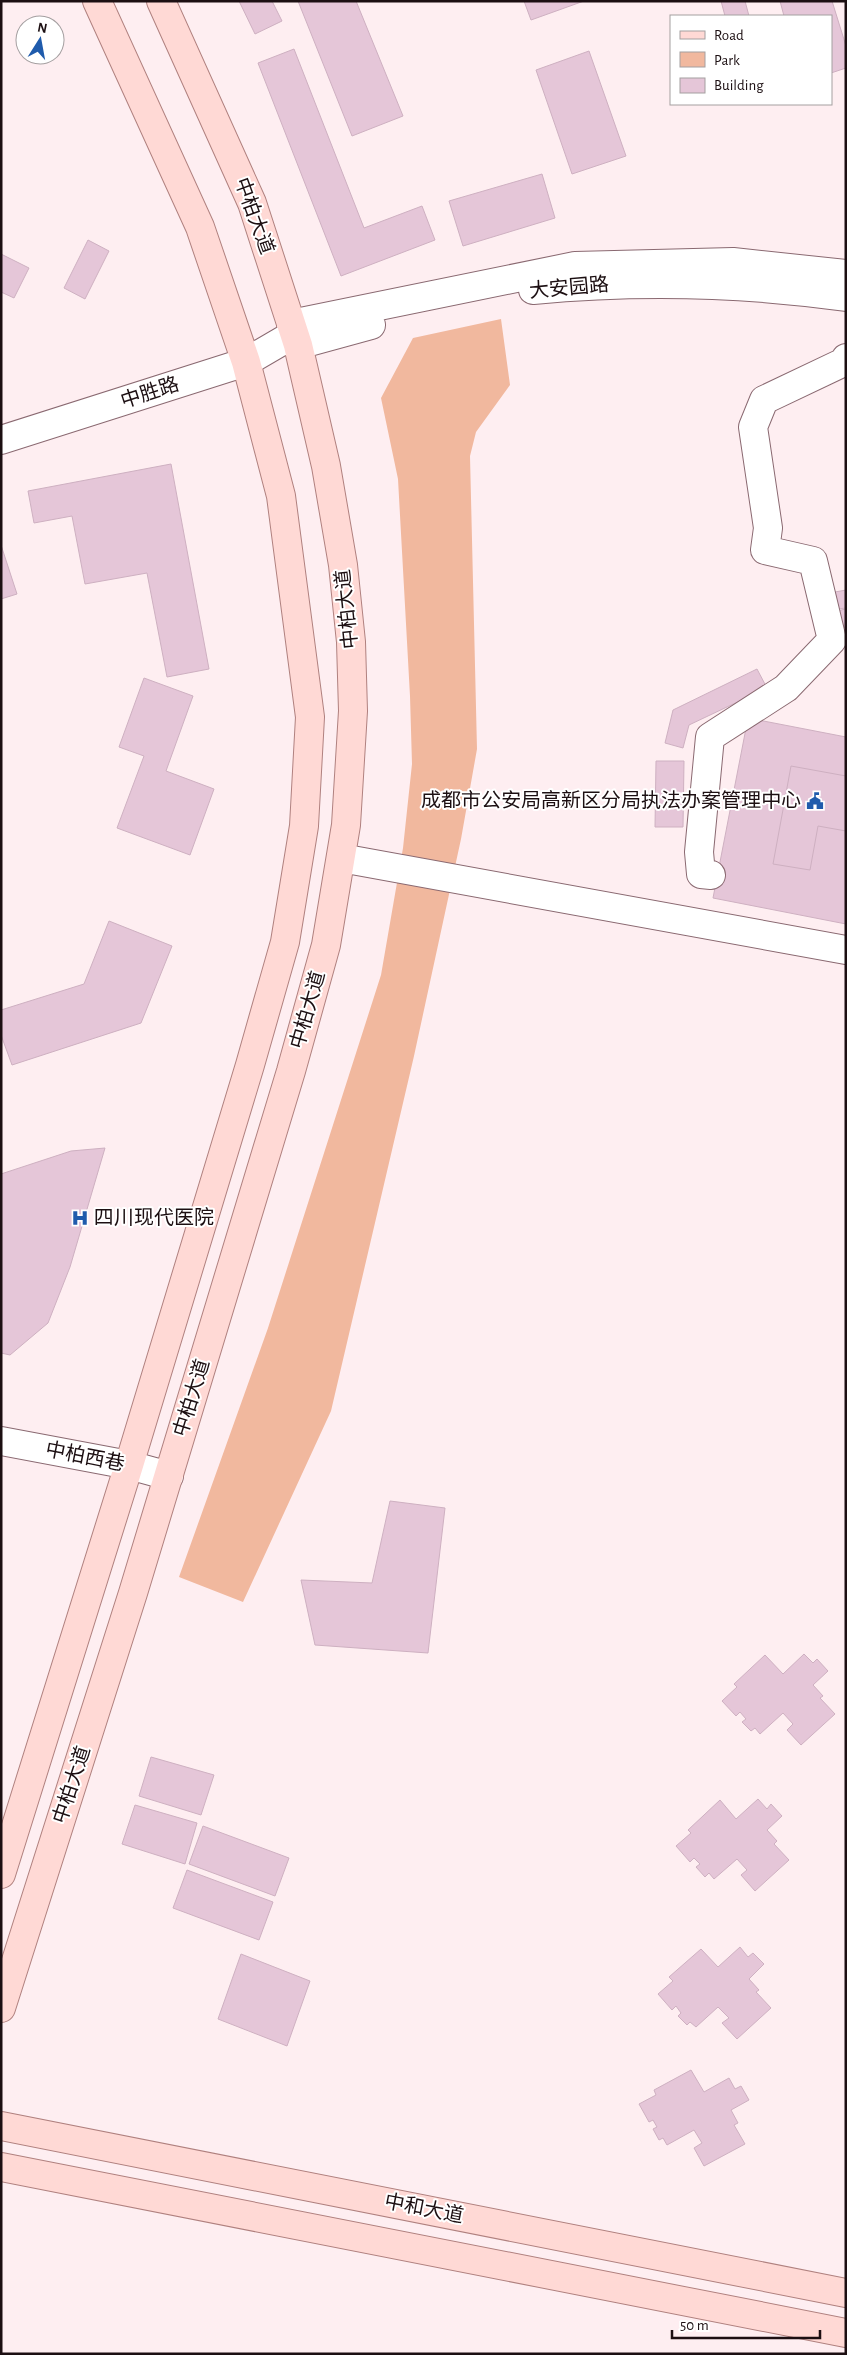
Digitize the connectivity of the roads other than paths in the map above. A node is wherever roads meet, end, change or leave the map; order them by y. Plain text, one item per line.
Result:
1 (97, 1) edge
2 (161, 1) edge
3 (846, 274) edge
4 (846, 298) edge
5 (294, 334) junction
6 (846, 358) edge
7 (246, 362) junction
8 (1, 440) edge
9 (341, 858) junction
10 (711, 875) dead end
11 (846, 950) edge
12 (1, 1441) edge
13 (129, 1465) junction
14 (169, 1476) junction
15 (1, 1874) edge
16 (1, 2008) edge
17 (1, 2126) edge
18 (1, 2166) edge
19 (846, 2293) edge
20 (846, 2333) edge

1 - 7 main road, 中柏大道
2 - 5 main road, 中柏大道
3 - 5 street
4 - 5 street, 大安园路
5 - 7 street, 中胜路
5 - 9 main road, 中柏大道
6 - 10 street
7 - 8 street, 中胜路
7 - 13 main road, 中柏大道
9 - 11 street
9 - 14 main road, 中柏大道
12 - 13 street, 中柏西巷
13 - 14 street, 中柏西巷
13 - 15 main road, 中柏大道
14 - 16 main road, 中柏大道
17 - 19 main road, 中和大道
18 - 20 main road, 中和大道

